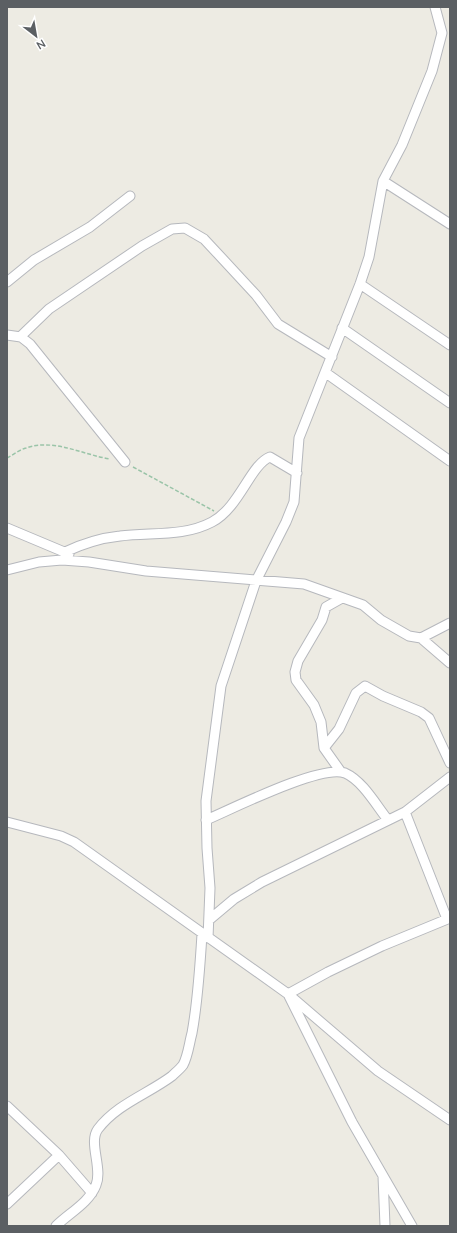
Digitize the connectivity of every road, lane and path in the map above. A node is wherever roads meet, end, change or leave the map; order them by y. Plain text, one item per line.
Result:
1 (435, 7) edge
2 (383, 181) junction
3 (130, 196) dead end
4 (450, 224) edge
5 (7, 282) edge
6 (360, 284) junction
7 (342, 328) junction
8 (7, 335) edge
9 (20, 337) junction
10 (450, 345) edge
11 (332, 356) junction
12 (326, 373) junction
13 (450, 403) edge
14 (7, 458) edge
15 (450, 461) edge
16 (125, 462) junction
17 (297, 473) junction
18 (223, 514) junction
19 (7, 528) edge
20 (65, 552) junction
21 (89, 562) junction
22 (7, 570) edge
23 (256, 581) junction
24 (342, 598) junction
25 (450, 623) edge
26 (421, 638) junction
27 (450, 663) edge
28 (324, 748) junction
29 (450, 763) edge
30 (341, 772) junction
31 (450, 777) edge
32 (405, 812) junction
33 (206, 820) junction
34 (388, 820) junction
35 (7, 822) edge
36 (448, 918) edge
37 (209, 920) junction
38 (205, 936) junction
39 (288, 994) junction
40 (7, 1106) edge
41 (450, 1120) edge
42 (59, 1155) junction
43 (382, 1173) junction
44 (92, 1193) junction
45 (7, 1204) edge
46 (56, 1226) edge
47 (386, 1226) edge
48 (412, 1226) edge

1 - 2 street
2 - 4 street
2 - 6 street
3 - 5 street
6 - 7 street
6 - 10 street
7 - 11 street
7 - 13 street
8 - 9 street
9 - 11 street
9 - 16 street
11 - 12 street
12 - 15 street
12 - 17 street
14 - 16 path
16 - 18 path
17 - 18 street
17 - 23 street
18 - 20 street
19 - 20 street
20 - 21 street
21 - 22 street
21 - 23 street
23 - 24 street
23 - 33 street
24 - 26 street
24 - 28 street
25 - 26 street
26 - 27 street
28 - 29 street
28 - 30 street
30 - 33 street
30 - 34 street
31 - 32 street
32 - 34 street
32 - 36 street
33 - 37 street
34 - 37 street
35 - 38 street
36 - 39 street
37 - 38 street
38 - 39 street
38 - 44 street
39 - 41 street
39 - 43 street
40 - 42 street
42 - 44 street
42 - 45 street
43 - 47 street
43 - 48 street
44 - 46 street

